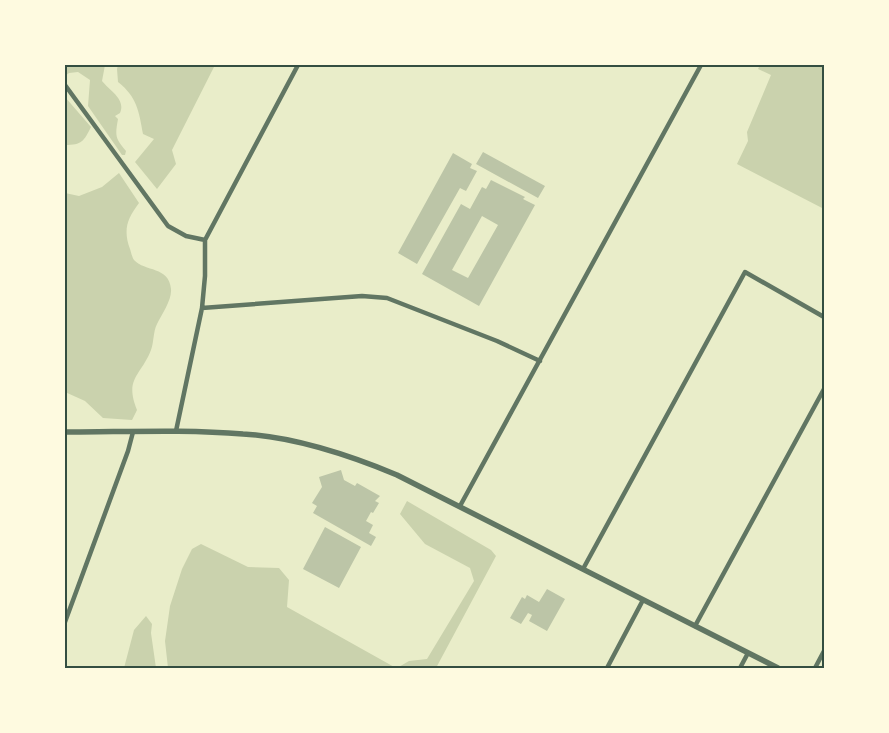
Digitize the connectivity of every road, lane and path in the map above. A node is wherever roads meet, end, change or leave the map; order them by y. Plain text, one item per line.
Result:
1 (298, 65) edge
2 (701, 65) edge
3 (65, 85) edge
4 (205, 240) junction
5 (202, 308) junction
6 (824, 317) edge
7 (540, 361) junction
8 (824, 389) edge
9 (176, 431) junction
10 (65, 432) edge
11 (133, 432) junction
12 (460, 506) junction
13 (583, 569) junction
14 (643, 600) junction
15 (65, 622) edge
16 (695, 626) junction
17 (824, 652) edge
18 (748, 653) junction
19 (607, 668) edge
20 (740, 668) edge
21 (778, 668) edge
22 (815, 668) edge

1 - 4 street
2 - 7 street
3 - 4 street
4 - 5 street
5 - 7 street
5 - 9 street
6 - 13 street
7 - 12 street
8 - 16 street
9 - 11 street
9 - 12 street
10 - 11 street
11 - 15 street
12 - 13 street
13 - 14 street
14 - 16 street
14 - 19 street
16 - 18 street
17 - 22 street
18 - 20 street
18 - 21 street

